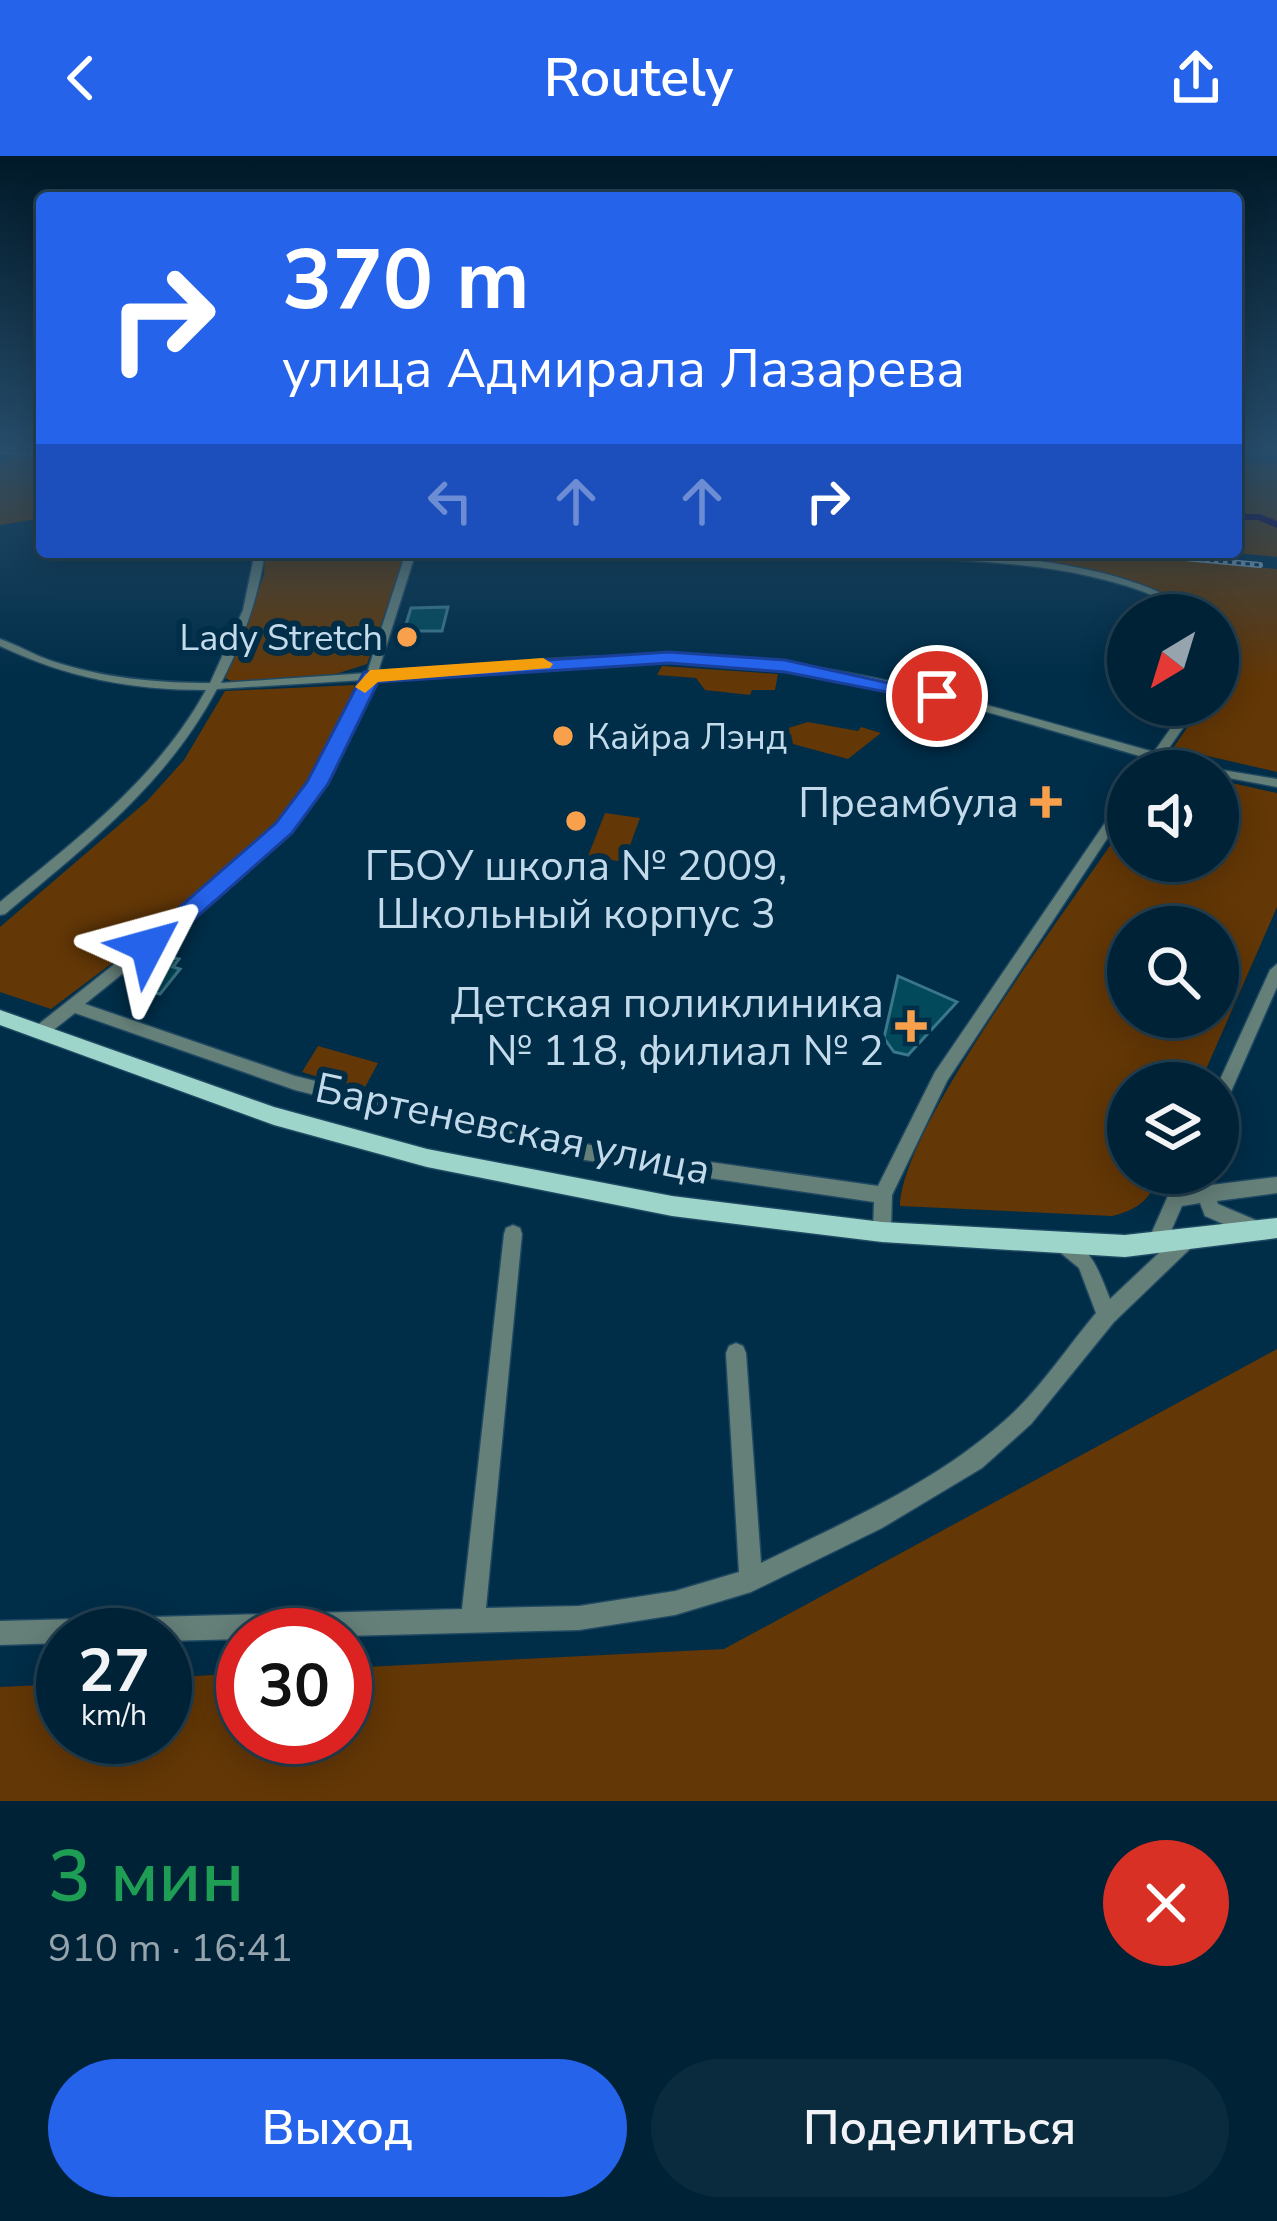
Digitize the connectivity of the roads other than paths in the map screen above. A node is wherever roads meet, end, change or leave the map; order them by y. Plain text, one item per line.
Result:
1 (259, 558) edge
2 (409, 558) edge
3 (938, 558) edge
4 (1160, 594) edge
5 (0, 642) edge
6 (370, 676) junction
7 (210, 686) junction
8 (1131, 750) edge
9 (1239, 776) edge
10 (1277, 783) edge
11 (1107, 829) edge
12 (0, 910) edge
13 (1277, 970) edge
14 (73, 1006) junction
15 (0, 1017) edge
16 (40, 1031) junction
17 (1236, 1062) edge
18 (1277, 1185) edge
19 (1239, 1190) edge
20 (1179, 1194) edge
21 (1210, 1194) edge
22 (883, 1195) junction
23 (1202, 1195) junction
24 (1177, 1198) junction
25 (1269, 1229) edge
26 (882, 1232) junction
27 (513, 1234) dead end
28 (1188, 1238) junction
29 (1157, 1241) junction
30 (1063, 1244) junction
31 (1107, 1315) junction
32 (736, 1352) dead end
33 (751, 1580) junction
34 (473, 1621) junction
35 (0, 1633) edge

1 - 7 street
2 - 6 street
3 - 4 street
5 - 7 street
6 - 7 street
6 - 8 street
6 - 14 street
7 - 12 street
9 - 10 street
11 - 22 street
13 - 17 street
14 - 16 street
14 - 22 street
15 - 16 main road, Бартеневская улица
16 - 26 main road, Бартеневская улица
18 - 19 street
20 - 24 street
21 - 23 street
22 - 26 street
23 - 24 street
23 - 25 street
24 - 29 street
25 - 28 main road, Бартеневская улица
26 - 30 main road, Бартеневская улица
27 - 34 street
28 - 29 main road, Бартеневская улица
28 - 31 street
29 - 30 main road, Бартеневская улица
30 - 31 street
31 - 33 street
32 - 33 street
33 - 34 street
34 - 35 street

